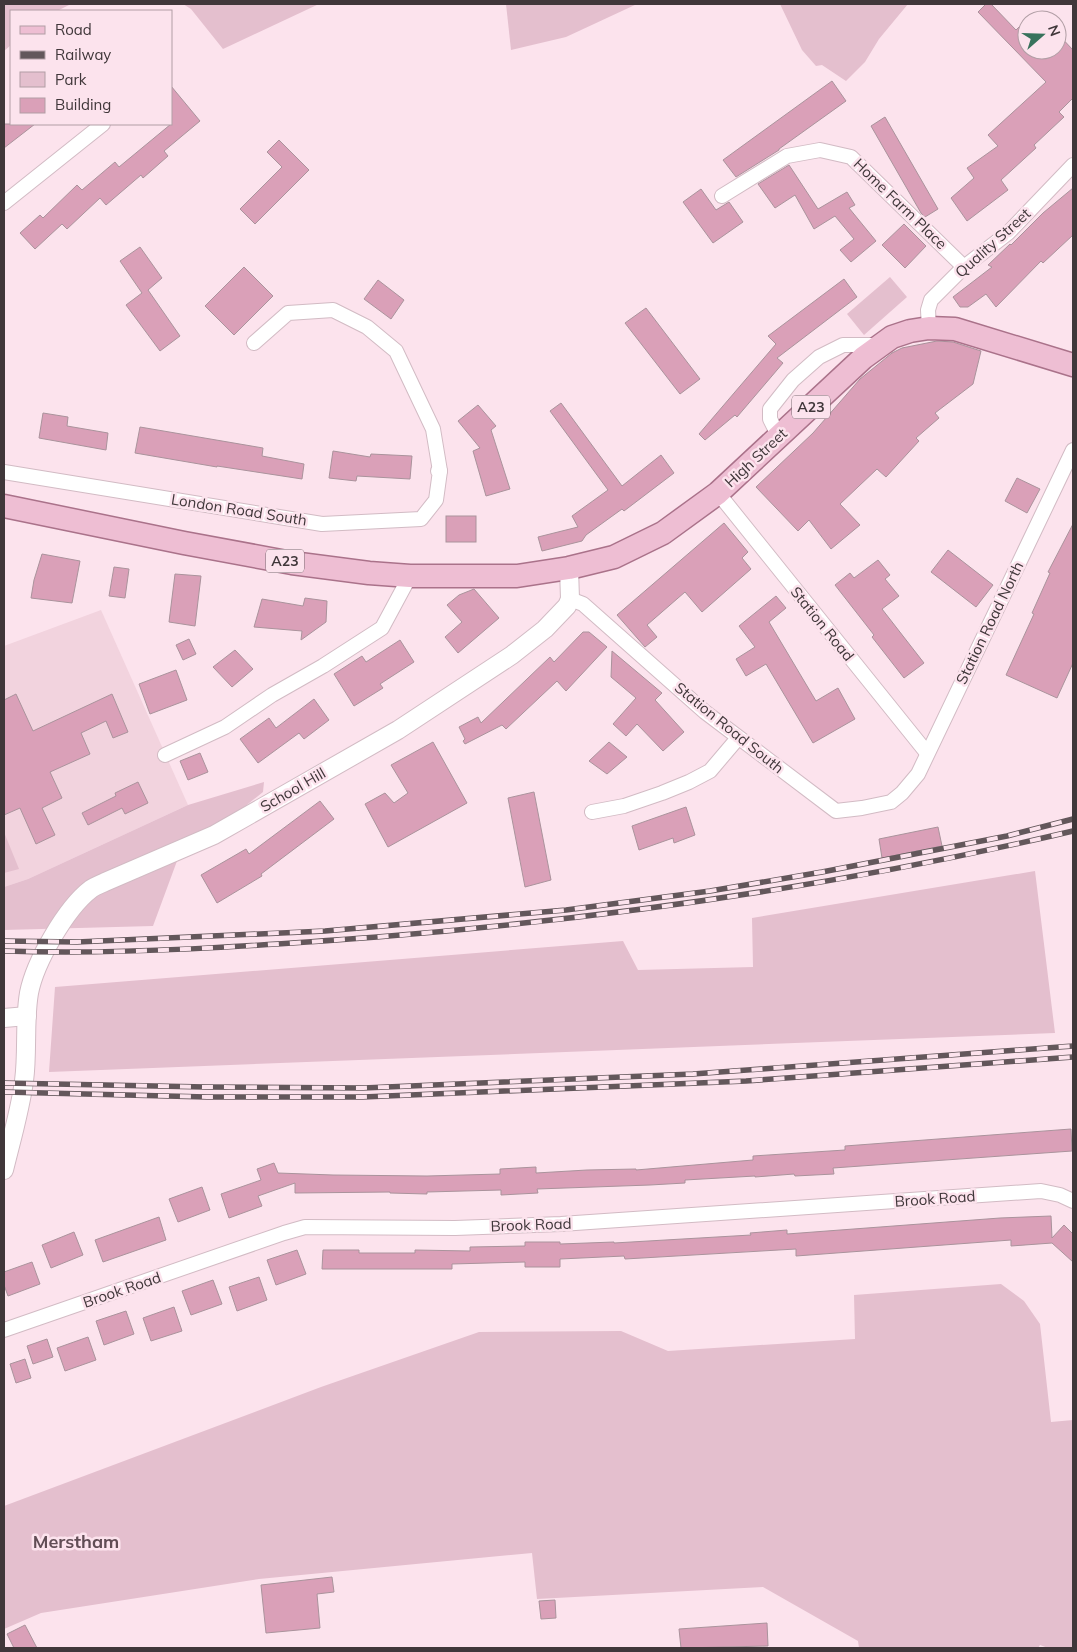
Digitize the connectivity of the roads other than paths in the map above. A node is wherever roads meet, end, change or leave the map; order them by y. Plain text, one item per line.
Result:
1 (102, 125) edge
2 (1073, 165) edge
3 (722, 196) dead end
4 (4, 203) edge
5 (964, 267) junction
6 (929, 328) junction
7 (254, 343) dead end
8 (880, 345) junction
9 (1073, 364) edge
10 (778, 437) junction
11 (1073, 450) edge
12 (4, 472) edge
13 (718, 494) junction
14 (4, 506) edge
15 (570, 568) junction
16 (410, 576) junction
17 (570, 599) junction
18 (738, 738) junction
19 (928, 753) junction
20 (165, 755) dead end
21 (902, 793) joint
22 (592, 812) dead end
23 (27, 1016) junction
24 (4, 1018) edge
25 (4, 1170) edge
26 (1073, 1201) edge
27 (4, 1330) edge

1 - 4 street
2 - 5 street, Quality Street
3 - 5 street, Home Farm Place
5 - 6 street, Quality Street
6 - 8 main road, High Street / A23
6 - 9 main road, High Street / A23
7 - 12 street, London Road South
8 - 10 main road, High Street / A23
8 - 10 street
10 - 13 main road, High Street / A23
11 - 19 street, Station Road North
13 - 15 main road, High Street / A23
13 - 19 street, Station Road
14 - 16 main road, A23
15 - 16 main road, A23
15 - 17 street
16 - 20 street
17 - 18 street, Station Road South
17 - 23 street, School Hill
18 - 21 street, Station Road South
18 - 22 street
19 - 21 street, Station Road North
23 - 24 street
23 - 25 street, School Hill
26 - 27 street, Brook Road

